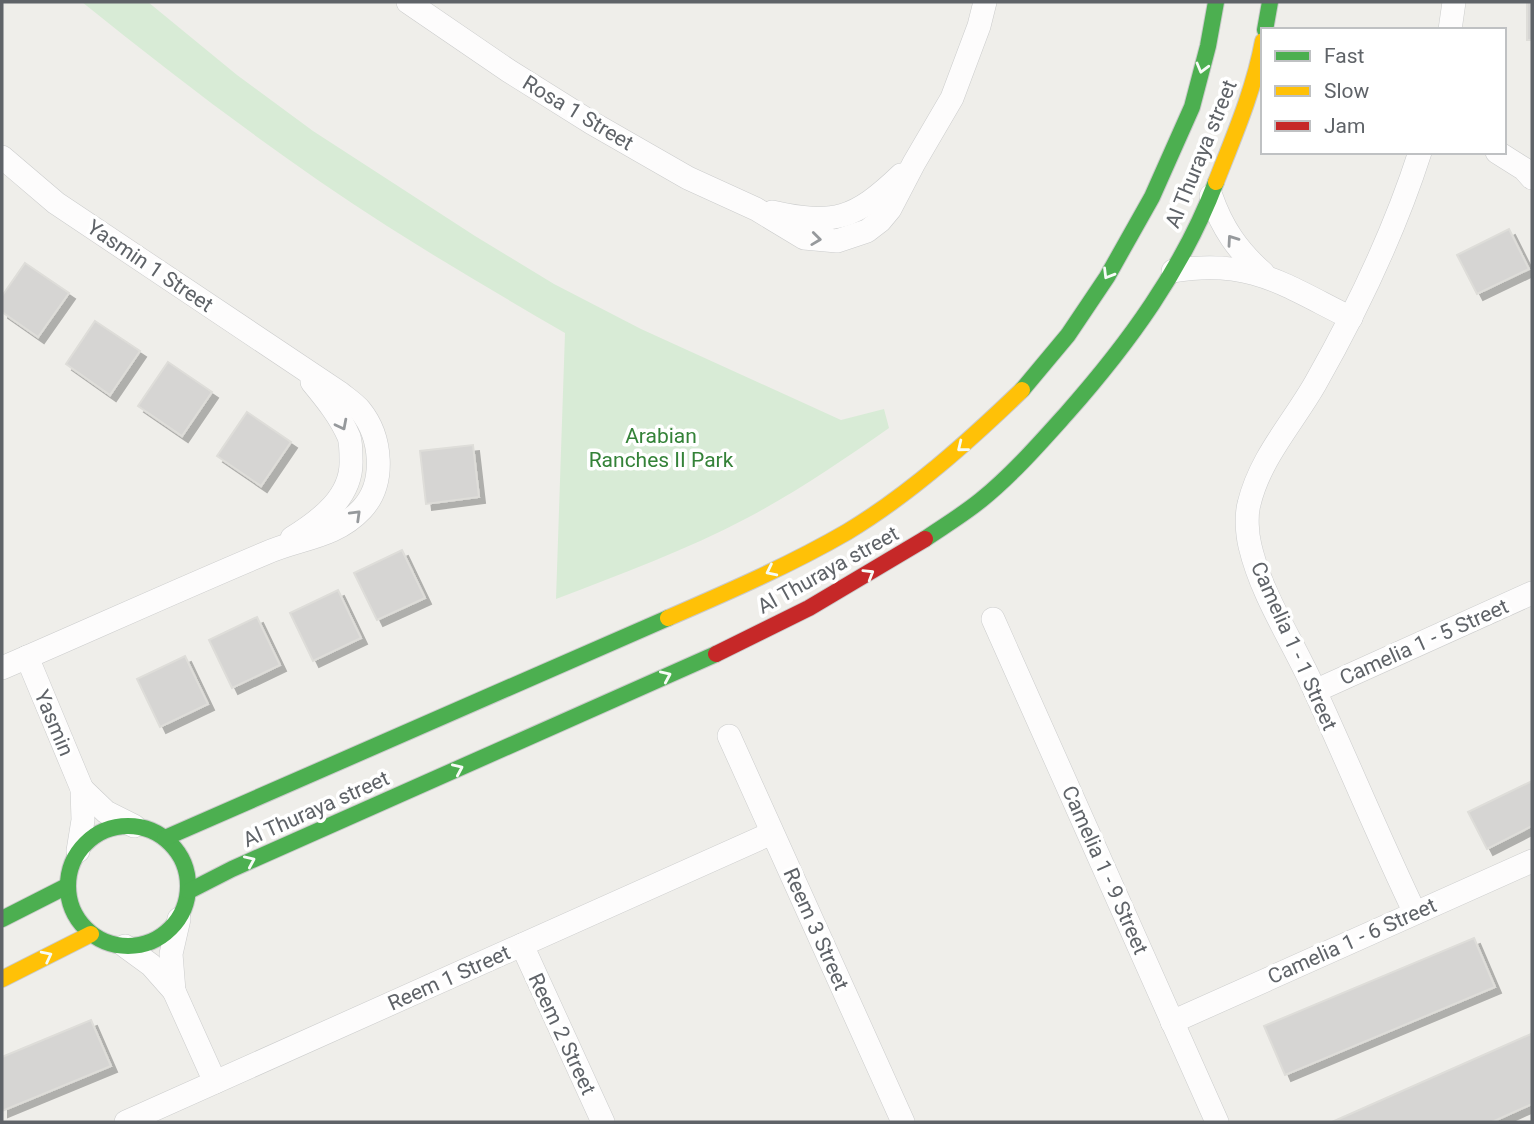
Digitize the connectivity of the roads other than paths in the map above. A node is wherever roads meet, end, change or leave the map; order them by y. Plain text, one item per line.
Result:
1 (408, 2) edge
2 (985, 2) edge
3 (1216, 2) edge
4 (1270, 2) edge
5 (1454, 2) edge
6 (1265, 28) edge
7 (1450, 28) edge
8 (1261, 52) edge
9 (1419, 154) edge
10 (1500, 154) edge
11 (2, 157) edge
12 (1532, 178) edge
13 (1211, 196) junction
14 (1173, 271) junction
15 (1266, 275) junction
16 (1351, 318) junction
17 (1532, 593) edge
18 (993, 619) dead end
19 (27, 657) junction
20 (2, 668) edge
21 (1315, 691) junction
22 (729, 736) dead end
23 (82, 789) junction
24 (134, 826) junction
25 (772, 833) junction
26 (165, 838) junction
27 (78, 851) junction
28 (1532, 861) edge
29 (67, 886) junction
30 (188, 891) junction
31 (1415, 913) junction
32 (2, 919) edge
33 (179, 919) junction
34 (91, 934) junction
35 (522, 945) junction
36 (125, 946) junction
37 (2, 979) edge
38 (174, 991) junction
39 (1172, 1022) junction
40 (215, 1083) junction
41 (126, 1122) edge
42 (603, 1122) edge
43 (902, 1122) edge
44 (1217, 1122) edge

1 - 2 street, Rosa 1 Street
3 -> 26 street, Al Thuraya street
4 - 6 street
5 - 7 street
8 - 13 street, Al Thuraya street
9 - 16 street, Camelia 1 - 1 Street
10 - 12 street
11 - 19 street, Yasmin 1 Street
13 - 14 street, Al Thuraya street
15 -> 13 street
14 - 15 street
30 -> 14 street, Al Thuraya street
15 - 16 street
16 - 21 street, Camelia 1 - 1 Street
17 - 21 street, Camelia 1 - 5 Street
18 - 39 street, Camelia 1 - 9 Street
19 - 20 street, Yasmin 1 Street
19 - 23 street, Yasmin
21 - 31 street, Camelia 1 - 1 Street
22 - 25 street, Reem 3 Street
23 - 24 street, Yasmin
23 - 27 street, Yasmin
24 - 26 street
24 - 27 street
25 - 35 street, Reem 1 Street
25 - 43 street, Reem 3 Street
26 - 30 street
27 - 29 street
28 - 31 street, Camelia 1 - 6 Street
29 - 32 street
29 - 34 street
30 - 33 street
31 - 39 street, Camelia 1 - 6 Street
33 - 36 street
33 - 38 street
34 - 36 street
37 -> 34 street
35 - 40 street, Reem 1 Street
35 - 42 street, Reem 2 Street
36 - 38 street
38 - 40 street
39 - 44 street, Camelia 1 - 9 Street
40 - 41 street, Reem 1 Street

